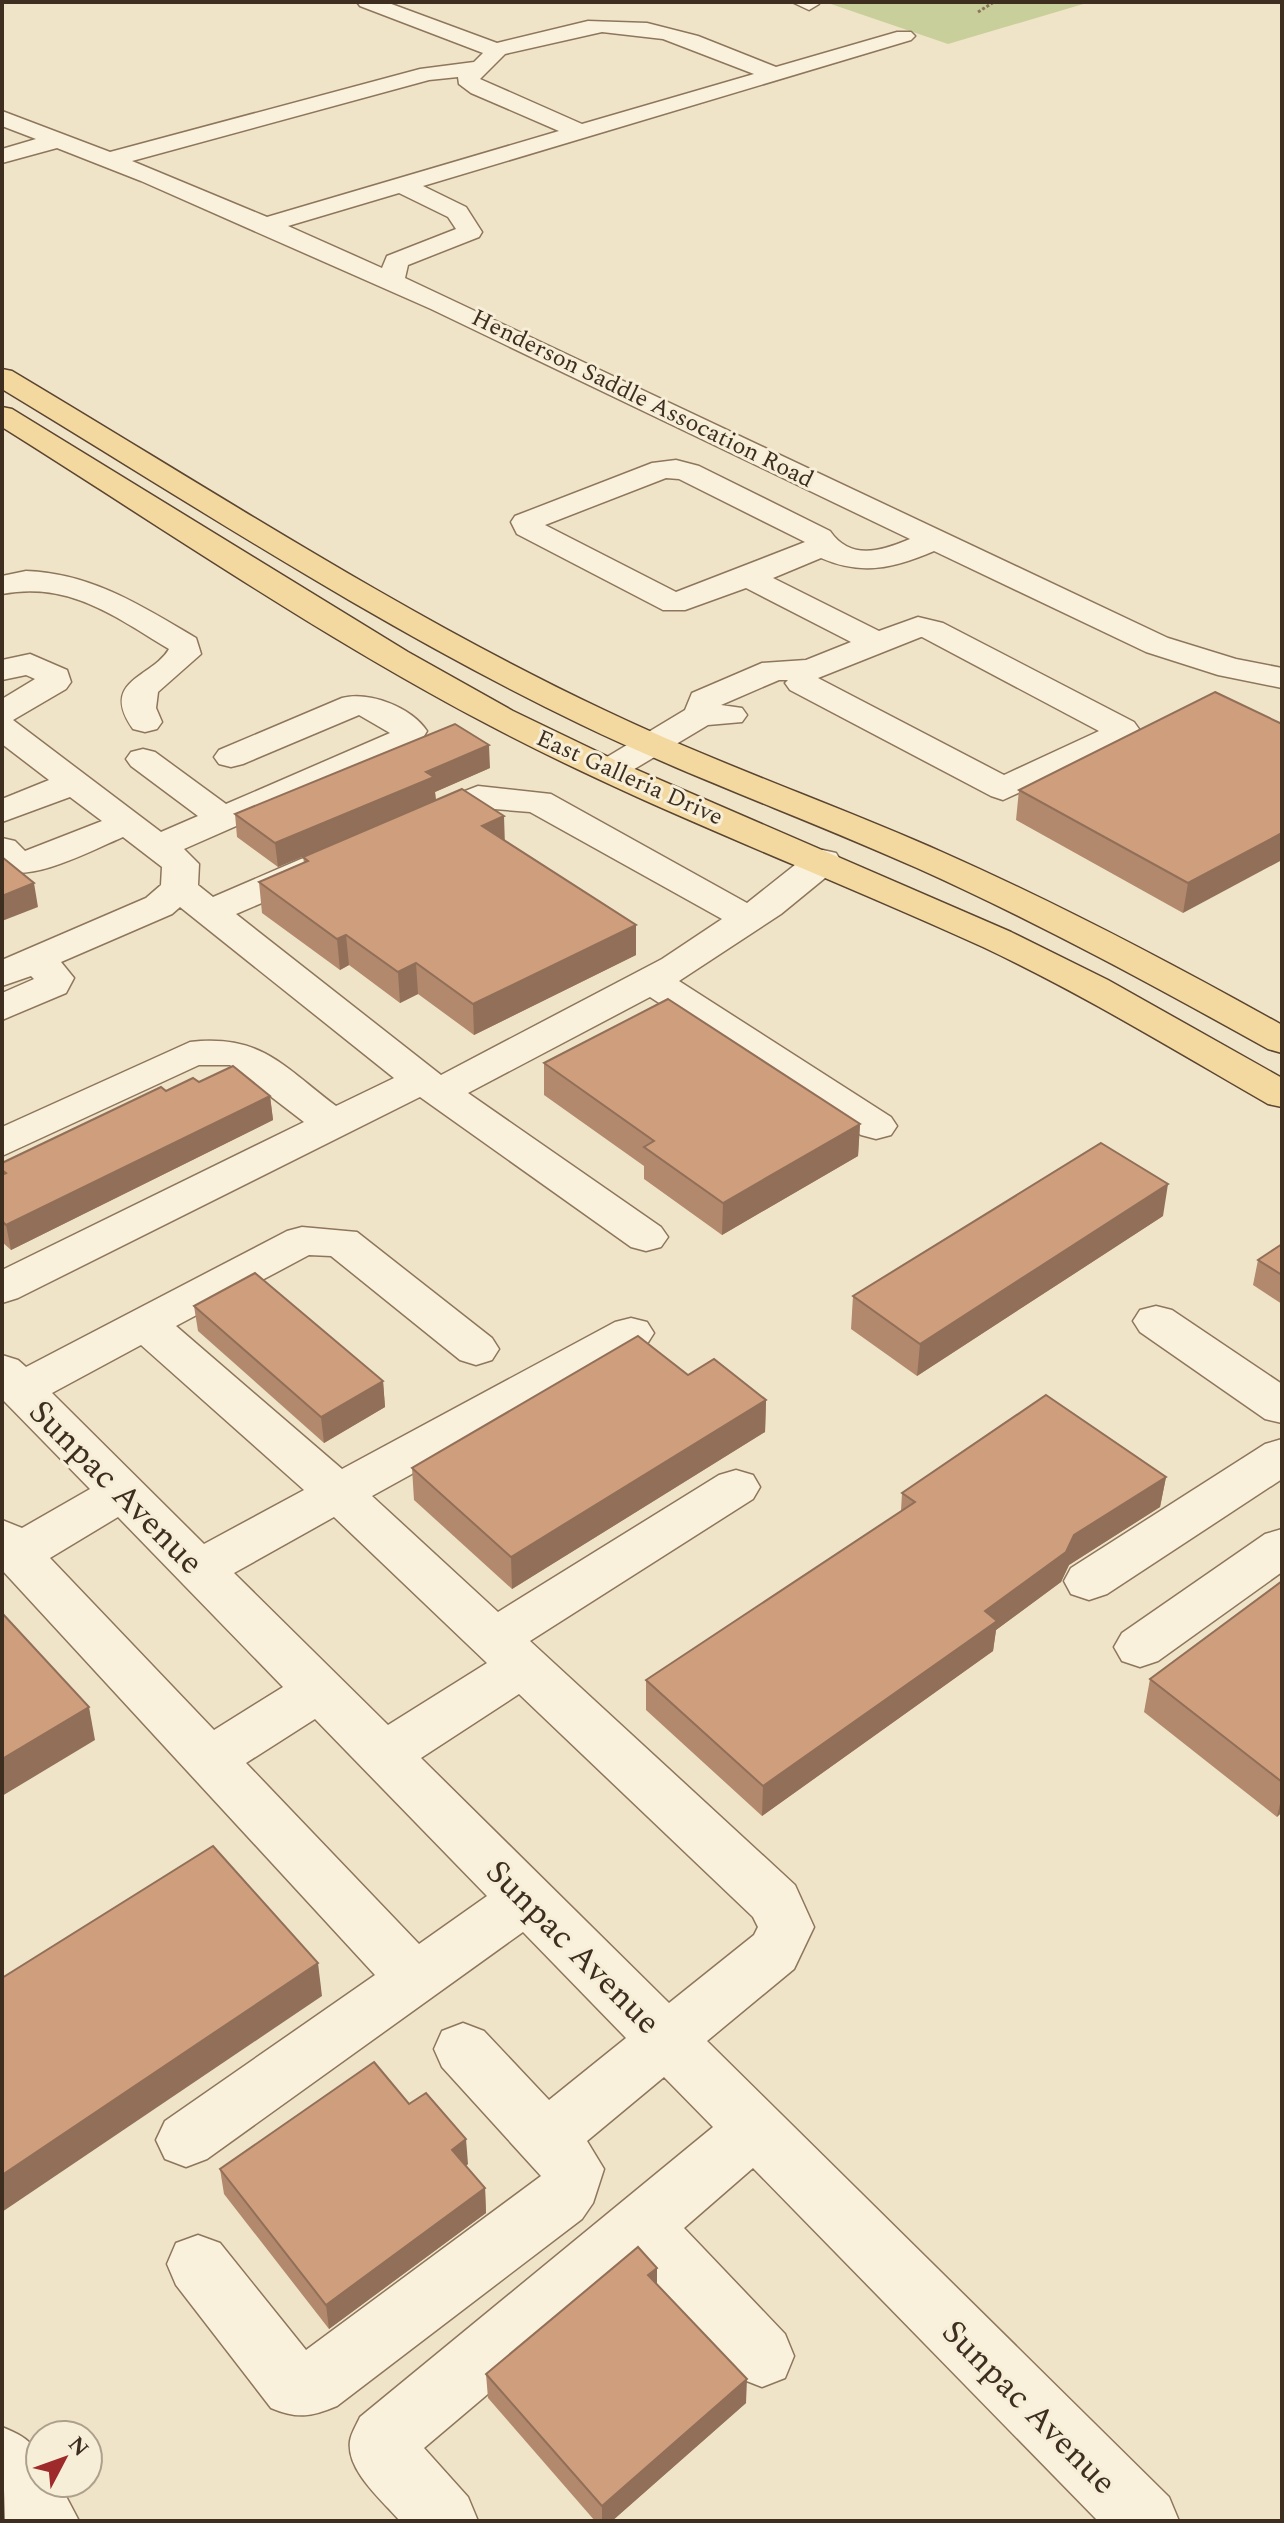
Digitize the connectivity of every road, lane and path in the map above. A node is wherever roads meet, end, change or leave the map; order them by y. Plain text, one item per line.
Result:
1 (367, 2) edge
2 (994, 2) edge
3 (978, 12) dead end
4 (904, 36) dead end
5 (493, 51) junction
6 (475, 68) junction
7 (774, 74) junction
8 (2, 118) edge
9 (580, 132) junction
10 (59, 140) junction
11 (2, 156) edge
12 (109, 160) junction
13 (401, 185) junction
14 (266, 225) junction
15 (392, 278) junction
16 (2, 377) edge
17 (2, 415) edge
18 (935, 539) junction
19 (819, 546) junction
20 (748, 577) junction
21 (2, 585) edge
22 (875, 642) junction
23 (2, 670) edge
24 (806, 677) junction
25 (1282, 678) edge
26 (145, 722) dead end
27 (4, 729) edge
28 (652, 744) junction
29 (231, 757) dead end
30 (143, 759) dead end
31 (609, 770) junction
32 (74, 783) junction
33 (2, 811) edge
34 (224, 819) junction
35 (128, 823) junction
36 (393, 833) edge
37 (159, 846) junction
38 (2, 849) edge
39 (351, 851) edge
40 (823, 861) junction
41 (185, 900) junction
42 (749, 919) junction
43 (19, 966) edge
44 (652, 981) junction
45 (2, 1008) edge
46 (1282, 1041) edge
47 (431, 1086) junction
48 (1282, 1095) edge
49 (333, 1124) junction
50 (876, 1126) dead end
51 (2, 1143) edge
52 (646, 1237) dead end
53 (2, 1288) edge
54 (1156, 1321) dead end
55 (145, 1323) junction
56 (631, 1333) dead end
57 (476, 1349) dead end
58 (11, 1380) edge
59 (1282, 1407) edge
60 (1282, 1456) edge
61 (736, 1487) dead end
62 (122, 1492) junction
63 (338, 1493) junction
64 (9, 1546) edge
65 (1282, 1547) edge
66 (199, 1569) junction
67 (1089, 1581) dead end
68 (1140, 1647) dead end
69 (508, 1653) junction
70 (319, 1690) junction
71 (384, 1755) junction
72 (212, 1758) junction
73 (526, 1899) junction
74 (415, 1979) junction
75 (667, 2040) junction
76 (463, 2049) dead end
77 (756, 2129) junction
78 (546, 2138) junction
79 (186, 2140) dead end
80 (640, 2225) junction
81 (198, 2264) dead end
82 (762, 2356) dead end
83 (2, 2460) edge
84 (45, 2521) edge
85 (444, 2521) edge
86 (1145, 2521) edge

1 - 5 street
2 - 3 path
4 - 7 street
5 - 6 street
5 - 7 street
6 - 9 street
6 - 12 street
7 - 9 street
8 - 10 street, Henderson Saddle Assocation Road
9 - 13 street
10 - 11 street
10 - 12 street, Henderson Saddle Assocation Road
12 - 14 street, Henderson Saddle Assocation Road
13 - 14 street
13 - 15 street
14 - 15 street, Henderson Saddle Assocation Road
15 - 18 street, Henderson Saddle Assocation Road
16 - 28 main road, East Galleria Drive
17 - 31 main road, East Galleria Drive
18 - 19 street
18 - 25 street, Henderson Saddle Assocation Road
19 - 20 street
19 - 20 street
20 - 22 street
21 - 26 street
22 - 24 street
22 - 24 street
23 - 27 street
24 - 28 street
27 - 32 street
28 - 31 street
28 - 46 main road, East Galleria Drive
29 - 34 street
30 - 34 street
31 - 40 main road, East Galleria Drive
32 - 33 street
32 - 35 street
34 - 37 street
35 - 37 street
35 - 38 street
36 - 42 street
37 - 41 street
39 - 41 street
40 - 42 street
40 - 48 main road, East Galleria Drive
41 - 43 street
41 - 47 street
42 - 44 street
43 - 45 street
44 - 47 street
44 - 50 street
47 - 49 street
47 - 52 street
49 - 51 street
49 - 53 street
54 - 59 street
55 - 57 street
55 - 58 street
55 - 63 street
56 - 63 street
58 - 62 street, Sunpac Avenue
60 - 67 street
61 - 69 street
62 - 64 street
62 - 66 street, Sunpac Avenue
63 - 66 street
63 - 69 street
64 - 72 street
65 - 68 street
66 - 70 street, Sunpac Avenue
69 - 71 street
69 - 75 street
70 - 71 street, Sunpac Avenue
70 - 72 street
71 - 73 street, Sunpac Avenue
72 - 74 street
73 - 74 street
73 - 75 street, Sunpac Avenue
74 - 79 street
75 - 77 street, Sunpac Avenue
75 - 78 street
76 - 78 street
77 - 80 street
77 - 86 street, Sunpac Avenue
78 - 81 street
80 - 82 street
80 - 85 street
83 - 84 street

